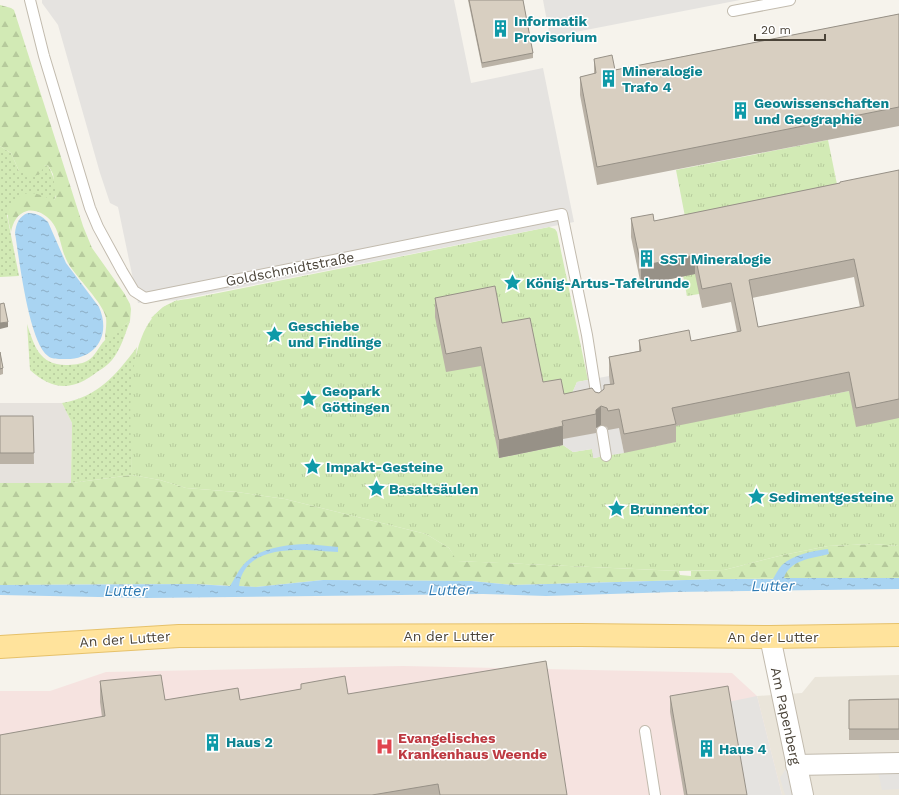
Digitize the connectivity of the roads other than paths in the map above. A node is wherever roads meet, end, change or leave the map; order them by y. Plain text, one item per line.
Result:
1 (30, 0) edge
2 (790, 0) edge
3 (733, 11) dead end
4 (598, 405) edge
5 (602, 431) dead end
6 (606, 456) dead end
7 (899, 635) edge
8 (770, 638) junction
9 (0, 647) edge
10 (645, 731) dead end
11 (899, 763) edge
12 (796, 765) junction
13 (654, 795) edge
14 (803, 795) edge

1 - 4 lane, Goldschmidtstraße
2 - 3 lane
5 - 6 lane
7 - 8 main road, An der Lutter
8 - 9 main road, An der Lutter
8 - 12 street, Am Papenberg
10 - 13 lane
11 - 12 street
12 - 14 street, Am Papenberg

